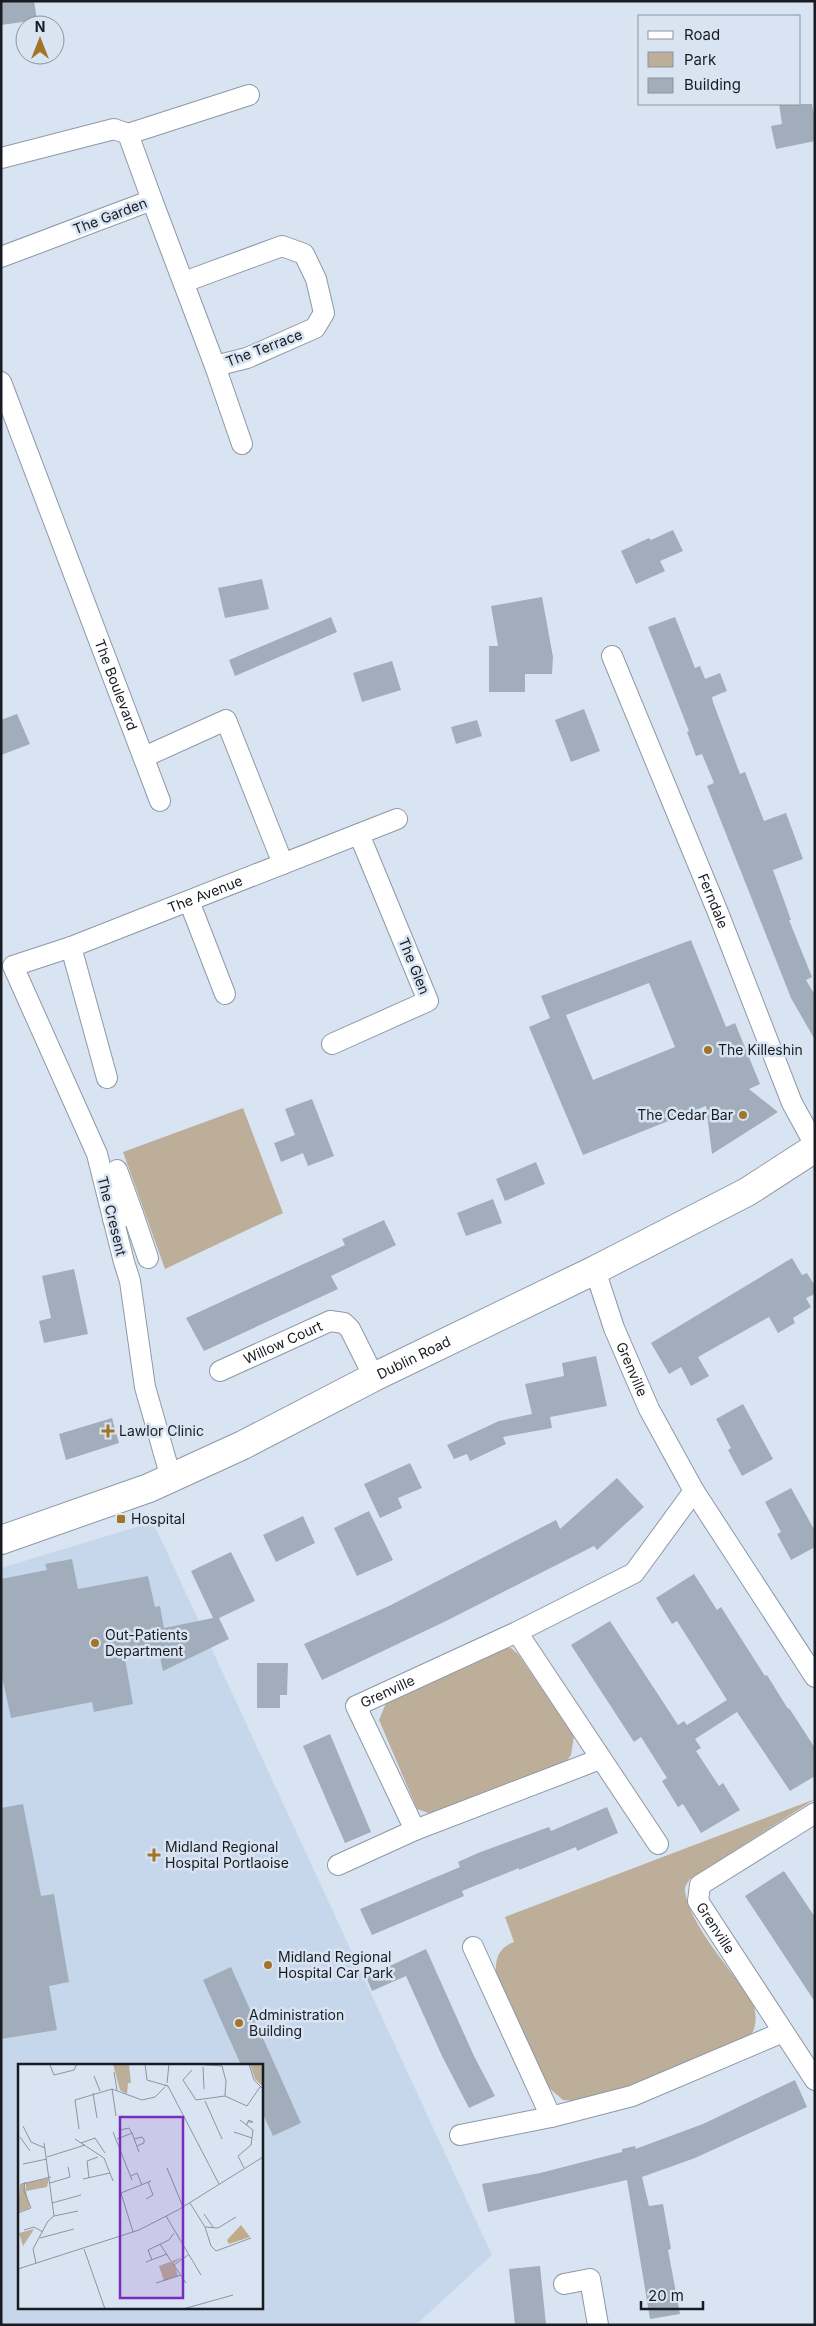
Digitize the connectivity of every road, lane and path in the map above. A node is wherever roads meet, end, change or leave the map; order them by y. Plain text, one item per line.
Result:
1 (249, 94) dead end
2 (128, 134) junction
3 (1, 158) edge
4 (152, 200) junction
5 (1, 257) edge
6 (184, 282) junction
7 (215, 366) junction
8 (1, 382) edge
9 (242, 444) dead end
10 (612, 656) dead end
11 (144, 757) junction
12 (160, 801) dead end
13 (397, 819) dead end
14 (359, 834) junction
15 (283, 864) junction
16 (189, 901) junction
17 (71, 947) junction
18 (13, 966) joint
19 (225, 994) dead end
20 (332, 1044) dead end
21 (106, 1078) dead end
22 (815, 1146) edge
23 (117, 1170) dead end
24 (132, 1214) junction
25 (113, 1219) junction
26 (148, 1258) dead end
27 (595, 1270) junction
28 (220, 1371) dead end
29 (374, 1377) junction
30 (171, 1478) junction
31 (694, 1491) junction
32 (1, 1540) edge
33 (517, 1632) junction
34 (815, 1677) edge
35 (600, 1759) junction
36 (815, 1813) edge
37 (415, 1830) junction
38 (658, 1844) dead end
39 (338, 1865) dead end
40 (473, 1947) dead end
41 (783, 2032) junction
42 (815, 2080) edge
43 (551, 2117) junction
44 (460, 2136) dead end
45 (564, 2284) dead end
46 (598, 2325) edge

1 - 2 street
2 - 3 street
2 - 4 street, The Garden
4 - 5 street, The Garden
4 - 6 street
6 - 7 street
6 - 7 street, The Terrace
7 - 9 street
8 - 11 street, The Boulevard
10 - 22 street, Ferndale
11 - 12 street, The Boulevard
11 - 15 street
13 - 14 street, The Avenue
14 - 15 street, The Avenue
14 - 20 street, The Glen
15 - 16 street, The Avenue
16 - 17 street, The Avenue
16 - 19 street
17 - 18 street, The Avenue
17 - 21 street
18 - 25 street, The Cresent
22 - 27 main road, Dublin Road
23 - 24 street
24 - 25 street
24 - 26 street
25 - 30 street, The Cresent
27 - 29 main road, Dublin Road
27 - 31 street, Grenville
28 - 29 street, Willow Court
29 - 30 main road, Dublin Road
30 - 32 main road, Dublin Road
31 - 33 street, Grenville
31 - 34 street, Grenville
33 - 35 street
33 - 37 street, Grenville
35 - 37 street
35 - 38 street
36 - 41 street, Grenville
37 - 39 street
40 - 43 street
41 - 42 street, Grenville
41 - 43 street
43 - 44 street
45 - 46 street

